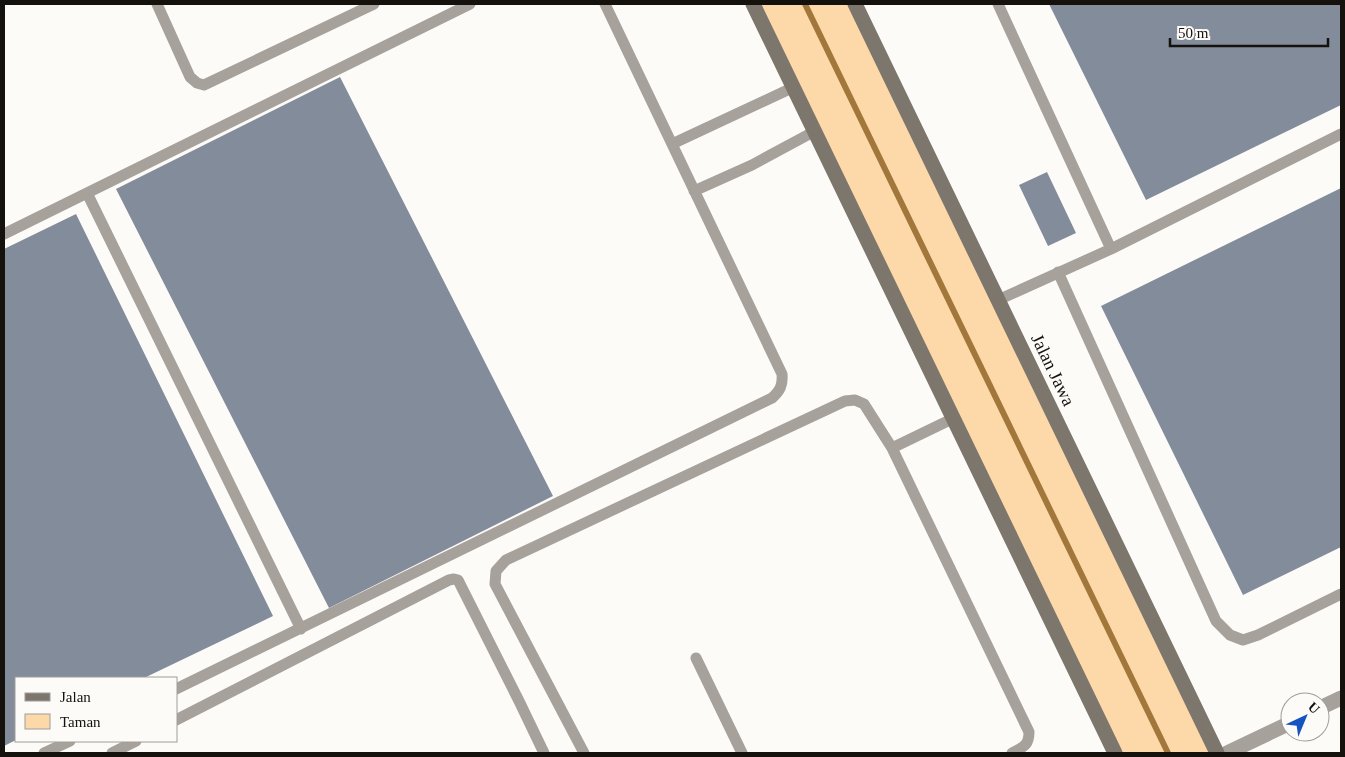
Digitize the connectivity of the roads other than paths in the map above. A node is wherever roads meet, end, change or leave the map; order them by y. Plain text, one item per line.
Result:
1 (157, 4) edge
2 (374, 4) edge
3 (470, 4) edge
4 (605, 4) edge
5 (754, 4) edge
6 (854, 4) edge
7 (998, 4) edge
8 (794, 87) junction
9 (815, 131) junction
10 (1341, 134) edge
11 (672, 144) junction
12 (694, 191) junction
13 (87, 194) junction
14 (4, 234) edge
15 (1111, 249) junction
16 (1058, 272) junction
17 (998, 300) junction
18 (954, 418) junction
19 (892, 448) junction
20 (1341, 594) edge
21 (301, 629) junction
22 (696, 658) dead end
23 (178, 688) edge
24 (178, 719) edge
25 (1280, 728) edge
26 (68, 742) edge
27 (134, 742) edge
28 (44, 753) edge
29 (112, 753) edge
30 (544, 753) edge
31 (584, 753) edge
32 (742, 753) edge
33 (1012, 753) edge
34 (1116, 753) edge
35 (1217, 753) edge
36 (1227, 753) edge

1 - 2 lane
3 - 13 lane
4 - 11 lane
5 - 8 street
6 - 17 street, Jalan Jawa
7 - 15 lane
8 - 9 street
8 - 11 lane
9 - 12 lane
9 - 18 street
10 - 15 lane
11 - 12 lane
12 - 21 lane
13 - 14 lane
13 - 21 lane
15 - 16 lane
16 - 17 lane
16 - 20 lane
17 - 35 street, Jalan Jawa
18 - 19 lane
18 - 34 street
19 - 31 lane
19 - 33 lane
21 - 23 lane
22 - 32 lane
24 - 30 lane
25 - 36 street
26 - 28 lane
27 - 29 lane

